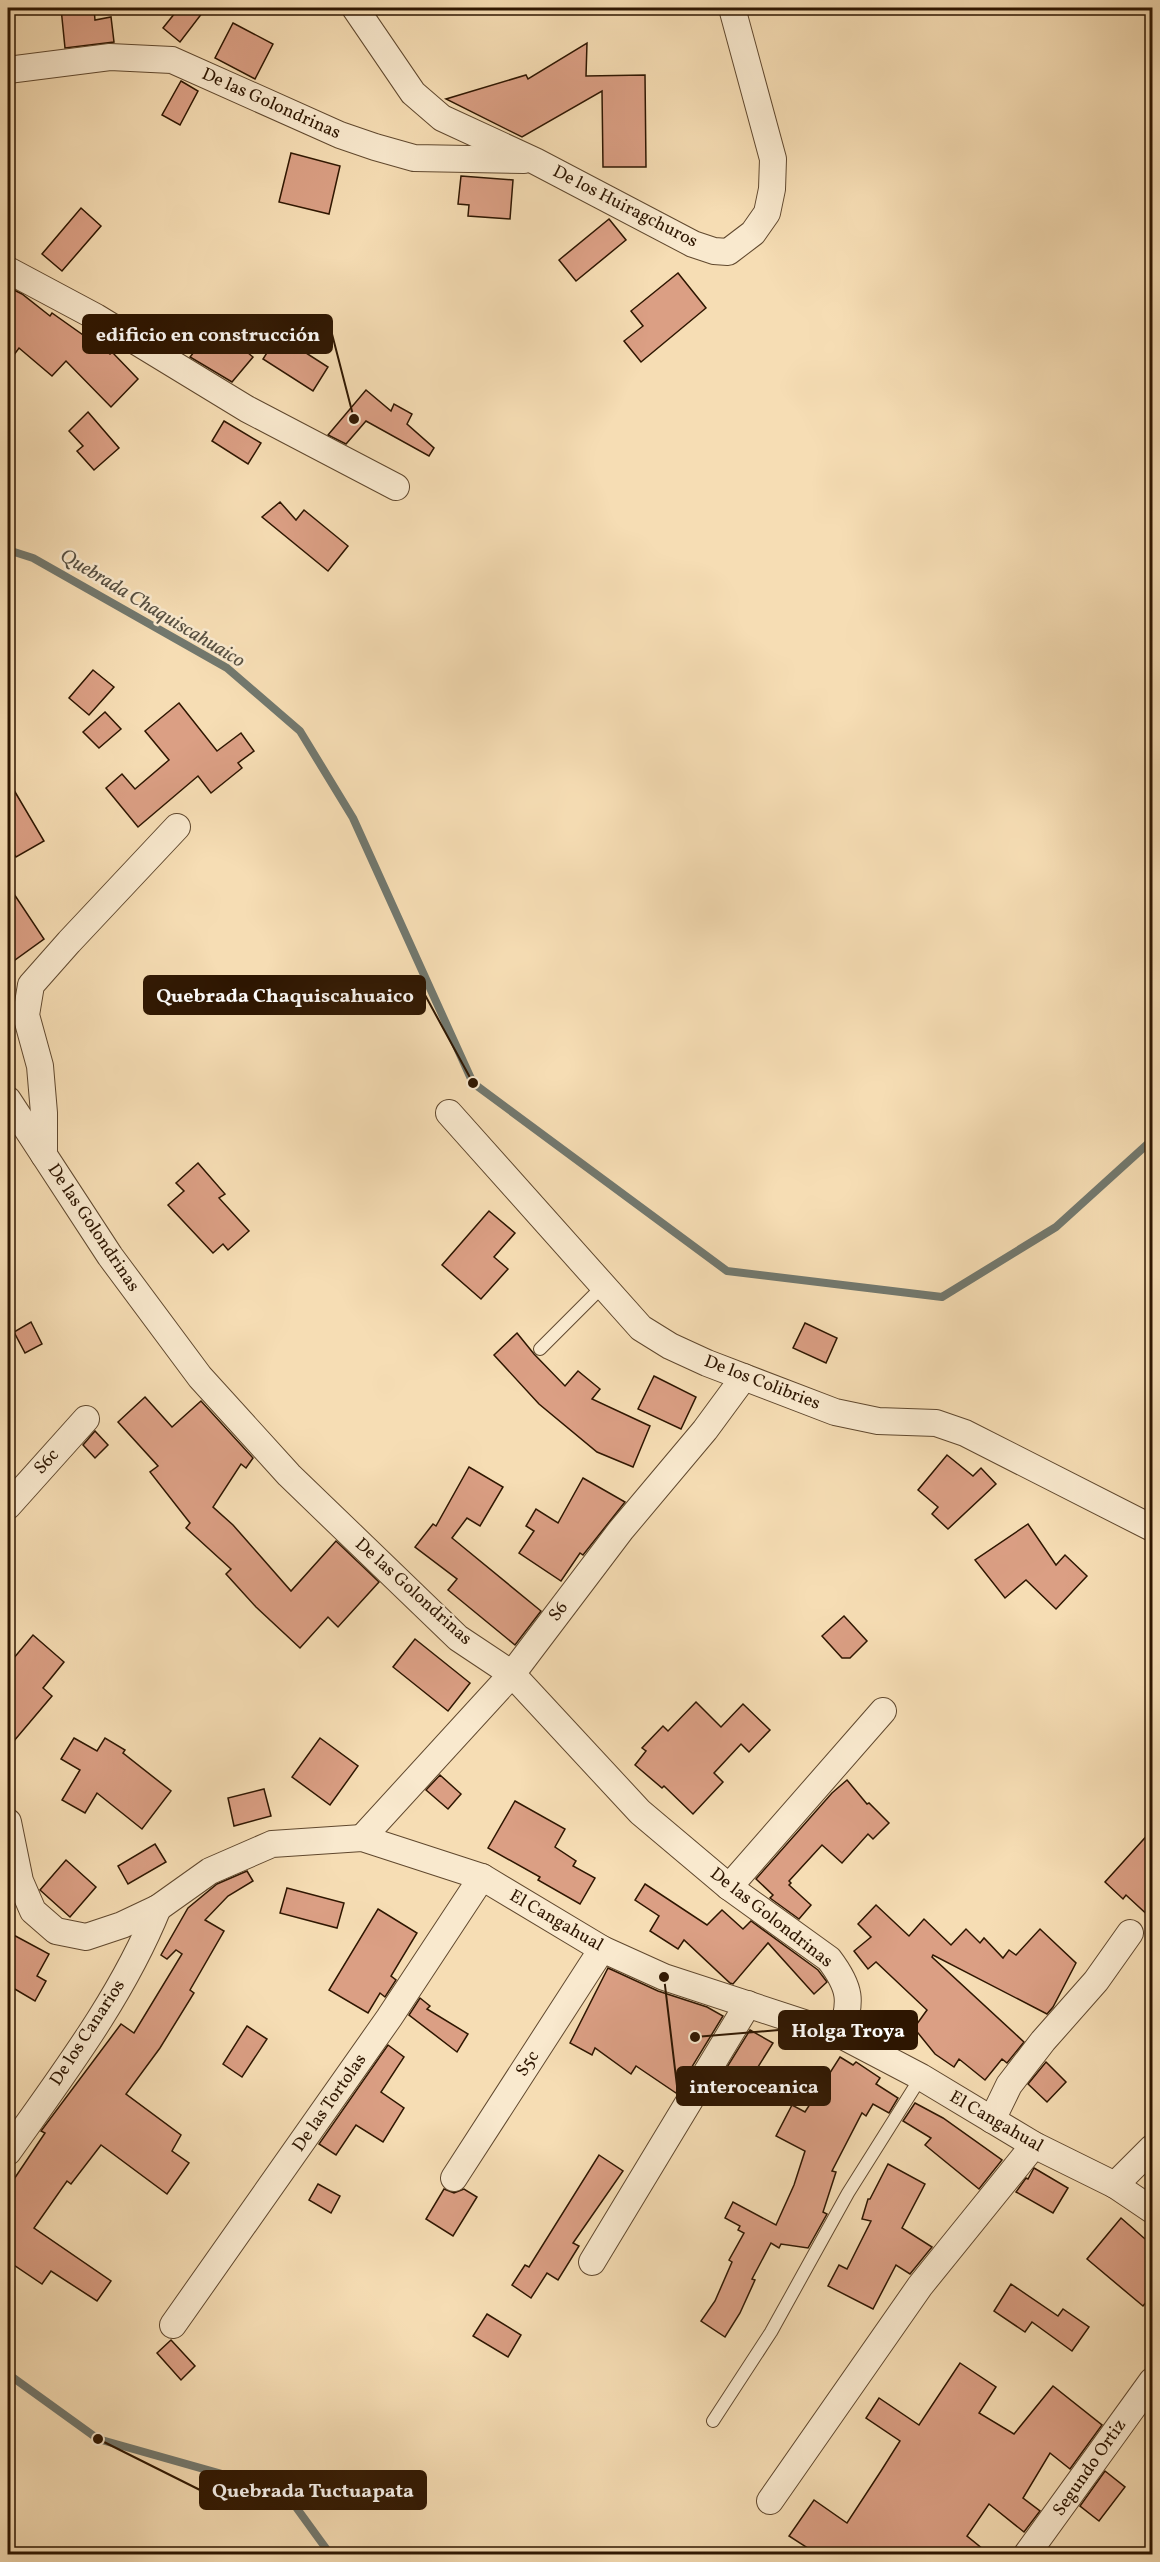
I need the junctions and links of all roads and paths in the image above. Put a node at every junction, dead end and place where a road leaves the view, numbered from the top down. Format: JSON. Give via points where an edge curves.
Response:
{"nodes":[{"id":1,"x":355,"y":8,"type":"edge"},
{"id":2,"x":732,"y":8,"type":"edge"},
{"id":3,"x":8,"y":70,"type":"edge"},
{"id":4,"x":535,"y":160,"type":"junction"},
{"id":5,"x":8,"y":270,"type":"edge"},
{"id":6,"x":396,"y":487,"type":"dead end"},
{"id":7,"x":177,"y":827,"type":"dead end"},
{"id":8,"x":8,"y":1100,"type":"edge"},
{"id":9,"x":449,"y":1113,"type":"dead end"},
{"id":10,"x":44,"y":1155,"type":"junction"},
{"id":11,"x":604,"y":1285,"type":"junction"},
{"id":12,"x":540,"y":1349,"type":"dead end"},
{"id":13,"x":744,"y":1377,"type":"junction"},
{"id":14,"x":86,"y":1419,"type":"dead end"},
{"id":15,"x":8,"y":1506,"type":"edge"},
{"id":16,"x":1152,"y":1528,"type":"edge"},
{"id":17,"x":512,"y":1674,"type":"junction"},
{"id":18,"x":883,"y":1711,"type":"dead end"},
{"id":19,"x":8,"y":1822,"type":"edge"},
{"id":20,"x":362,"y":1838,"type":"junction"},
{"id":21,"x":482,"y":1877,"type":"junction"},
{"id":22,"x":729,"y":1887,"type":"junction"},
{"id":23,"x":158,"y":1908,"type":"junction"},
{"id":24,"x":1130,"y":1933,"type":"dead end"},
{"id":25,"x":602,"y":1948,"type":"junction"},
{"id":26,"x":748,"y":2004,"type":"junction"},
{"id":27,"x":842,"y":2036,"type":"junction"},
{"id":28,"x":921,"y":2077,"type":"junction"},
{"id":29,"x":992,"y":2120,"type":"junction"},
{"id":30,"x":1034,"y":2145,"type":"junction"},
{"id":31,"x":1152,"y":2148,"type":"edge"},
{"id":32,"x":8,"y":2152,"type":"edge"},
{"id":33,"x":454,"y":2178,"type":"dead end"},
{"id":34,"x":1114,"y":2184,"type":"junction"},
{"id":35,"x":1152,"y":2210,"type":"edge"},
{"id":36,"x":592,"y":2262,"type":"dead end"},
{"id":37,"x":173,"y":2325,"type":"dead end"},
{"id":38,"x":1152,"y":2380,"type":"edge"},
{"id":39,"x":713,"y":2421,"type":"dead end"},
{"id":40,"x":770,"y":2501,"type":"dead end"},
{"id":41,"x":1027,"y":2554,"type":"edge"}],
"edges":[{"from":1,"to":4,"type":"street","name":"De los Huiragchuros","via":[[413,93],[442,118]]},
{"from":2,"to":4,"type":"street","name":"De los Huiragchuros","via":[[773,159],[767,213],[753,233],[728,252],[693,244]]},
{"from":3,"to":4,"type":"street","name":"De las Golondrinas","via":[[110,57],[172,60],[340,135],[414,158]]},
{"from":5,"to":6,"type":"street","via":[[96,317],[247,409]]},
{"from":7,"to":10,"type":"street","via":[[31,985],[26,1015],[40,1066]]},
{"from":8,"to":10,"type":"street","name":"De las Golondrinas"},
{"from":9,"to":11,"type":"street","name":"De los Colibries"},
{"from":10,"to":17,"type":"street","name":"De las Golondrinas","via":[[110,1256],[200,1377],[289,1475],[380,1564],[458,1638]]},
{"from":11,"to":12,"type":"lane"},
{"from":11,"to":13,"type":"street","name":"De los Colibries","via":[[641,1329],[670,1346]]},
{"from":13,"to":16,"type":"street","name":"De los Colibries","via":[[835,1412],[878,1421],[936,1423],[965,1433]]},
{"from":13,"to":17,"type":"street","name":"S6"},
{"from":14,"to":15,"type":"street","name":"S6c"},
{"from":17,"to":20,"type":"street","name":"S6"},
{"from":17,"to":22,"type":"street","name":"De las Golondrinas","via":[[640,1812]]},
{"from":18,"to":22,"type":"street"},
{"from":19,"to":23,"type":"street","name":"El Cangahual","via":[[28,1901],[33,1911],[56,1931],[86,1937]]},
{"from":20,"to":21,"type":"street","name":"El Cangahual"},
{"from":20,"to":23,"type":"street","name":"El Cangahual","via":[[272,1844],[210,1871]]},
{"from":21,"to":25,"type":"street","name":"El Cangahual"},
{"from":21,"to":37,"type":"street","name":"De las Tortolas","via":[[383,2027]]},
{"from":22,"to":27,"type":"street","name":"De las Golondrinas","via":[[829,1959],[841,1974],[848,1991],[849,2011]]},
{"from":23,"to":32,"type":"street","name":"De los Canarios","via":[[110,2002]]},
{"from":24,"to":29,"type":"street","via":[[1096,1981],[1009,2085]]},
{"from":25,"to":26,"type":"street","name":"El Cangahual","via":[[664,1977]]},
{"from":25,"to":33,"type":"street","name":"S5c"},
{"from":26,"to":27,"type":"street","name":"El Cangahual"},
{"from":26,"to":36,"type":"street"},
{"from":27,"to":28,"type":"street","name":"El Cangahual"},
{"from":28,"to":29,"type":"street","name":"El Cangahual"},
{"from":28,"to":39,"type":"lane","via":[[848,2193],[771,2332]]},
{"from":29,"to":30,"type":"street","name":"El Cangahual"},
{"from":30,"to":34,"type":"street","name":"El Cangahual"},
{"from":30,"to":40,"type":"street","via":[[920,2286]]},
{"from":31,"to":34,"type":"street"},
{"from":34,"to":35,"type":"street","name":"El Cangahual"},
{"from":38,"to":41,"type":"street","name":"Segundo Ortiz"}]}
